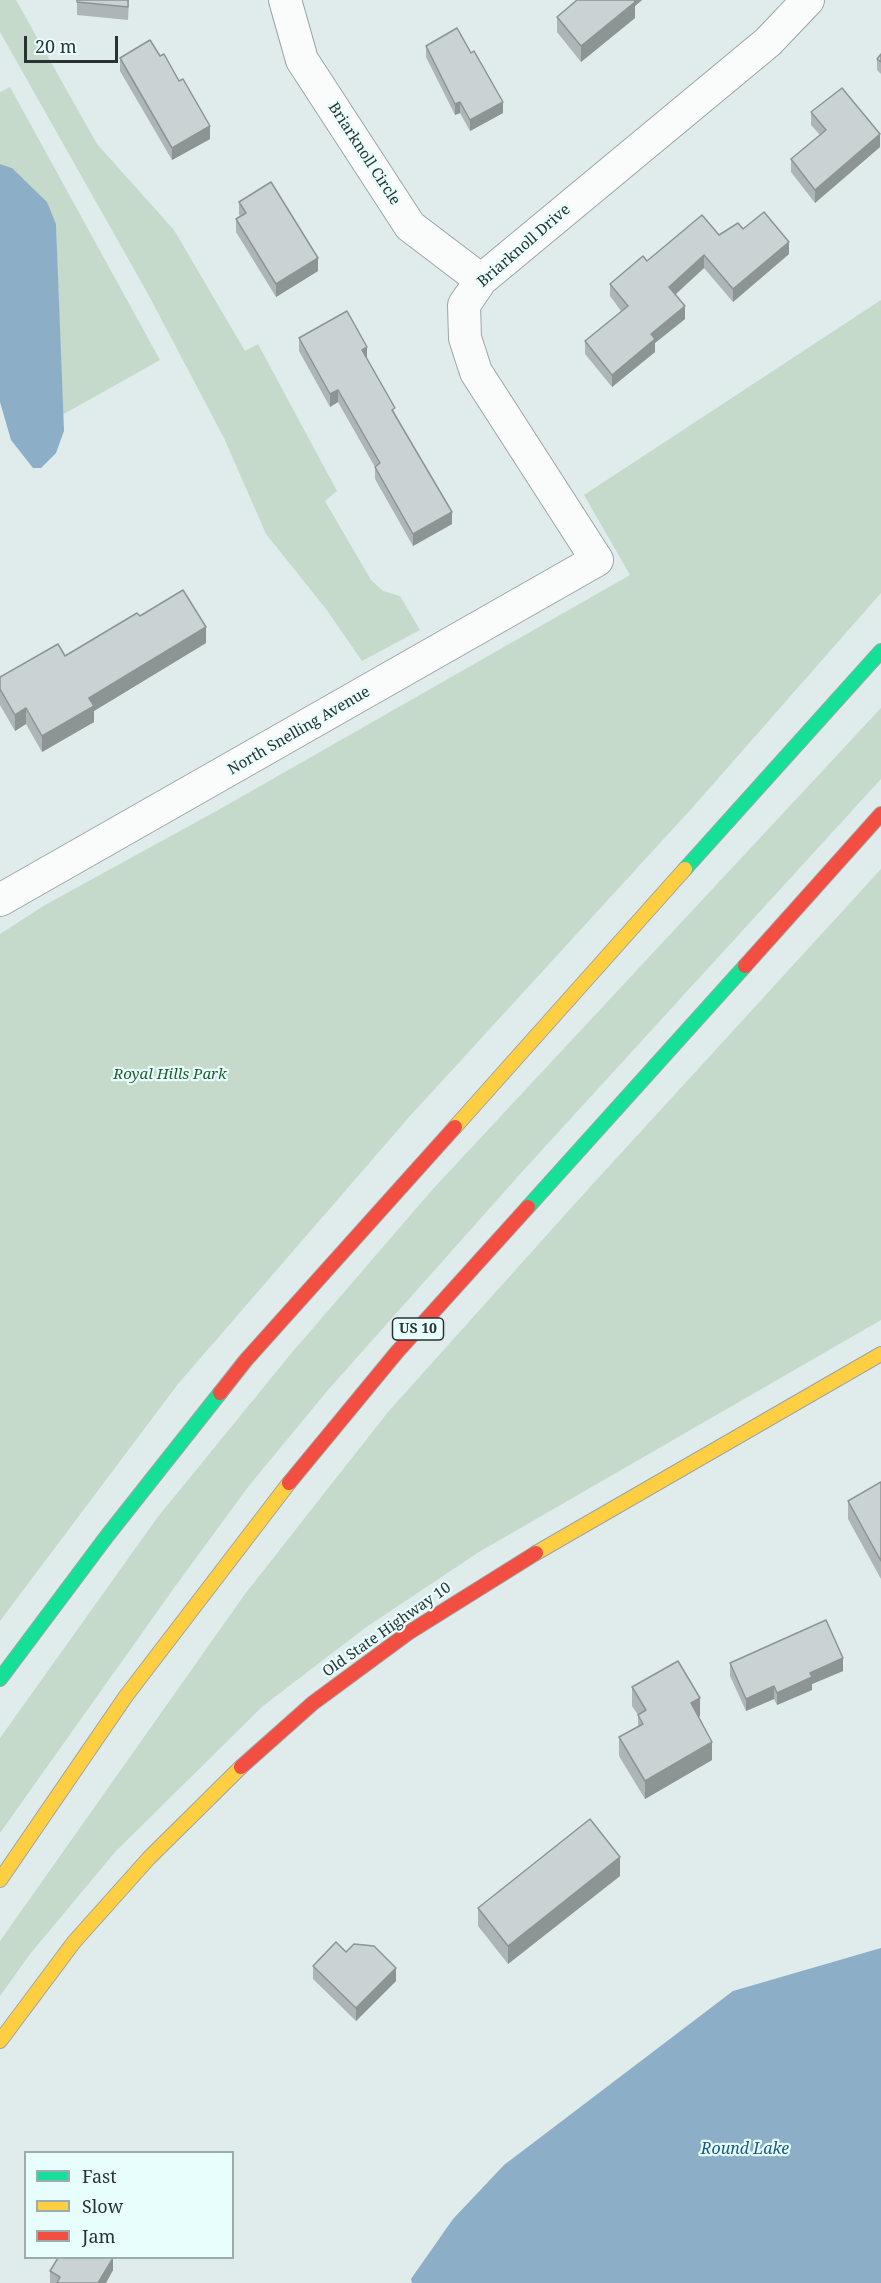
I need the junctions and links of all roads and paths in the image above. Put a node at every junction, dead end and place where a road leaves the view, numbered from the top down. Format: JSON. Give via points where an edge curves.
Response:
{"nodes":[{"id":1,"x":285,"y":0,"type":"edge"},
{"id":2,"x":808,"y":0,"type":"edge"},
{"id":3,"x":481,"y":280,"type":"junction"},
{"id":4,"x":597,"y":560,"type":"joint"},
{"id":5,"x":881,"y":651,"type":"edge"},
{"id":6,"x":881,"y":814,"type":"edge"},
{"id":7,"x":0,"y":900,"type":"edge"},
{"id":8,"x":881,"y":1354,"type":"edge"},
{"id":9,"x":0,"y":1679,"type":"edge"},
{"id":10,"x":0,"y":1880,"type":"edge"},
{"id":11,"x":0,"y":2041,"type":"edge"}],
"edges":[{"from":1,"to":3,"type":"street","name":"Briarknoll Circle","via":[[302,60],[410,226]]},
{"from":2,"to":3,"type":"street","name":"Briarknoll Drive","via":[[768,42]]},
{"from":3,"to":4,"type":"street","name":"Briarknoll Drive","via":[[464,305],[465,338],[476,372]]},
{"from":4,"to":7,"type":"street","name":"North Snelling Avenue"},
{"from":5,"to":9,"type":"main road","via":[[246,1360]]},
{"from":6,"to":10,"type":"main road","number":"US 10","via":[[397,1352],[241,1543],[126,1696]]},
{"from":8,"to":11,"type":"main road","name":"Old State Highway 10","via":[[553,1542],[408,1633],[314,1703],[223,1784],[149,1858],[74,1942]]}]}
